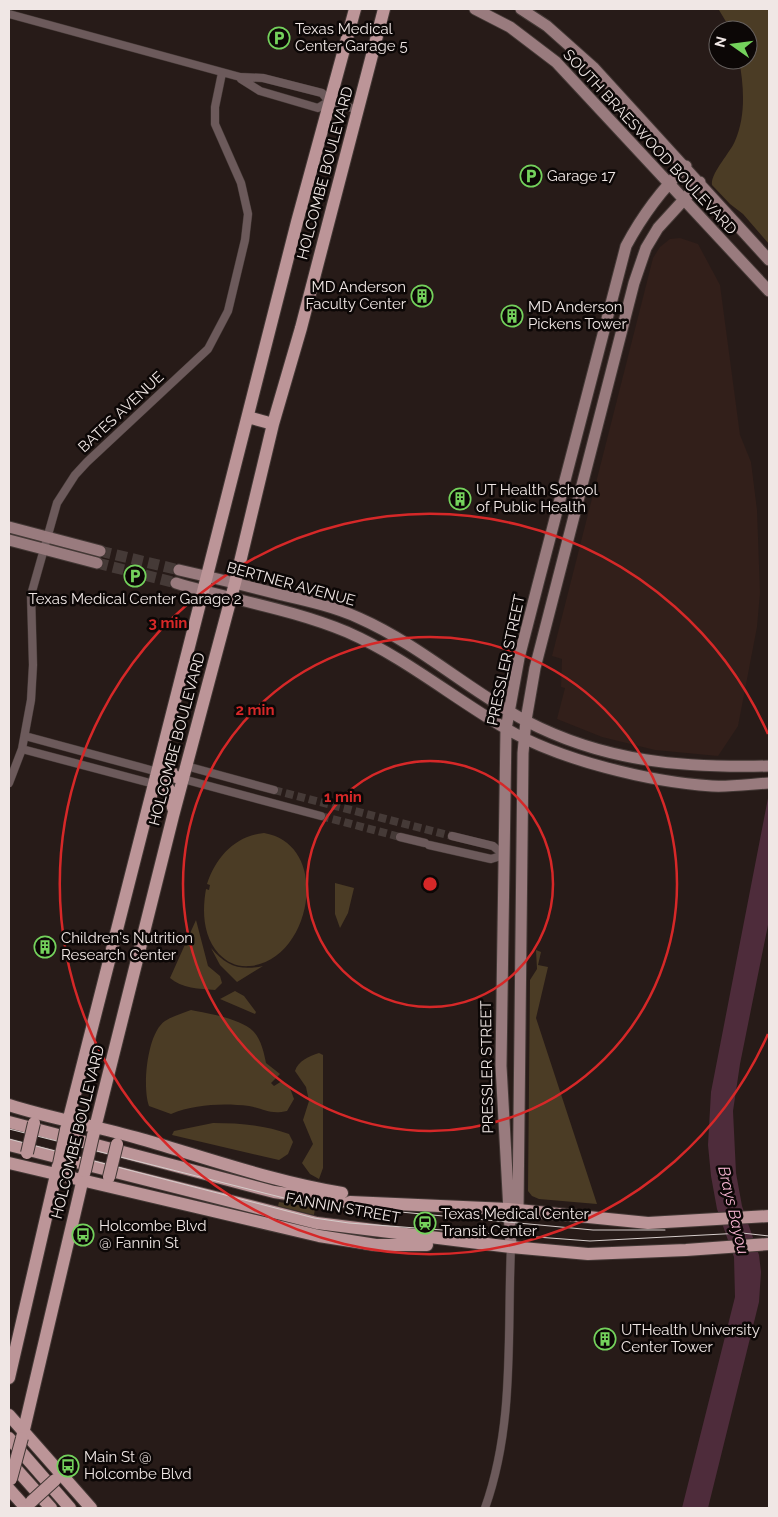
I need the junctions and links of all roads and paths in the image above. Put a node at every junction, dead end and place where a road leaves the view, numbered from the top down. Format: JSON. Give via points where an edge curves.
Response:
{"nodes":[{"id":1,"x":355,"y":9,"type":"edge"},
{"id":2,"x":384,"y":9,"type":"edge"},
{"id":3,"x":475,"y":9,"type":"edge"},
{"id":4,"x":521,"y":9,"type":"edge"},
{"id":5,"x":9,"y":14,"type":"edge"},
{"id":6,"x":222,"y":73,"type":"junction"},
{"id":7,"x":240,"y":77,"type":"junction"},
{"id":8,"x":329,"y":101,"type":"junction"},
{"id":9,"x":358,"y":110,"type":"junction"},
{"id":10,"x":686,"y":166,"type":"junction"},
{"id":11,"x":669,"y":182,"type":"junction"},
{"id":12,"x":700,"y":182,"type":"junction"},
{"id":13,"x":684,"y":199,"type":"junction"},
{"id":14,"x":769,"y":260,"type":"edge"},
{"id":15,"x":616,"y":278,"type":"junction"},
{"id":16,"x":634,"y":283,"type":"junction"},
{"id":17,"x":769,"y":291,"type":"edge"},
{"id":18,"x":248,"y":417,"type":"junction"},
{"id":19,"x":581,"y":417,"type":"junction"},
{"id":20,"x":599,"y":422,"type":"junction"},
{"id":21,"x":273,"y":424,"type":"junction"},
{"id":22,"x":575,"y":442,"type":"junction"},
{"id":23,"x":593,"y":446,"type":"junction"},
{"id":24,"x":9,"y":527,"type":"edge"},
{"id":25,"x":47,"y":537,"type":"junction"},
{"id":26,"x":9,"y":540,"type":"edge"},
{"id":27,"x":44,"y":549,"type":"junction"},
{"id":28,"x":100,"y":551,"type":"tunnel mouth"},
{"id":29,"x":97,"y":563,"type":"tunnel mouth"},
{"id":30,"x":179,"y":570,"type":"tunnel mouth"},
{"id":31,"x":207,"y":576,"type":"junction"},
{"id":32,"x":176,"y":583,"type":"tunnel mouth"},
{"id":33,"x":235,"y":583,"type":"junction"},
{"id":34,"x":538,"y":584,"type":"junction"},
{"id":35,"x":555,"y":588,"type":"junction"},
{"id":36,"x":203,"y":591,"type":"junction"},
{"id":37,"x":230,"y":598,"type":"junction"},
{"id":38,"x":419,"y":650,"type":"junction"},
{"id":39,"x":409,"y":665,"type":"junction"},
{"id":40,"x":509,"y":710,"type":"junction"},
{"id":41,"x":526,"y":720,"type":"junction"},
{"id":42,"x":506,"y":729,"type":"junction"},
{"id":43,"x":25,"y":736,"type":"junction"},
{"id":44,"x":524,"y":737,"type":"junction"},
{"id":45,"x":22,"y":749,"type":"junction"},
{"id":46,"x":163,"y":752,"type":"junction"},
{"id":47,"x":639,"y":759,"type":"junction"},
{"id":48,"x":186,"y":766,"type":"junction"},
{"id":49,"x":769,"y":766,"type":"edge"},
{"id":50,"x":636,"y":775,"type":"junction"},
{"id":51,"x":156,"y":778,"type":"junction"},
{"id":52,"x":183,"y":779,"type":"junction"},
{"id":53,"x":233,"y":779,"type":"junction"},
{"id":54,"x":9,"y":783,"type":"edge"},
{"id":55,"x":769,"y":783,"type":"edge"},
{"id":56,"x":274,"y":790,"type":"tunnel mouth"},
{"id":57,"x":230,"y":791,"type":"junction"},
{"id":58,"x":173,"y":816,"type":"junction"},
{"id":59,"x":322,"y":816,"type":"tunnel mouth"},
{"id":60,"x":452,"y":836,"type":"tunnel mouth"},
{"id":61,"x":400,"y":837,"type":"tunnel mouth"},
{"id":62,"x":504,"y":855,"type":"junction"},
{"id":63,"x":522,"y":856,"type":"junction"},
{"id":64,"x":501,"y":977,"type":"junction"},
{"id":65,"x":520,"y":978,"type":"junction"},
{"id":66,"x":502,"y":1096,"type":"junction"},
{"id":67,"x":519,"y":1096,"type":"junction"},
{"id":68,"x":9,"y":1105,"type":"edge"},
{"id":69,"x":32,"y":1118,"type":"junction"},
{"id":70,"x":9,"y":1122,"type":"edge"},
{"id":71,"x":68,"y":1125,"type":"junction"},
{"id":72,"x":94,"y":1131,"type":"junction"},
{"id":73,"x":139,"y":1138,"type":"junction"},
{"id":74,"x":9,"y":1145,"type":"edge"},
{"id":75,"x":12,"y":1164,"type":"edge"},
{"id":76,"x":57,"y":1169,"type":"junction"},
{"id":77,"x":84,"y":1175,"type":"junction"},
{"id":78,"x":127,"y":1190,"type":"junction"},
{"id":79,"x":346,"y":1198,"type":"junction"},
{"id":80,"x":512,"y":1214,"type":"junction"},
{"id":81,"x":769,"y":1216,"type":"edge"},
{"id":82,"x":482,"y":1244,"type":"junction"},
{"id":83,"x":769,"y":1244,"type":"edge"},
{"id":84,"x":511,"y":1248,"type":"junction"},
{"id":85,"x":9,"y":1378,"type":"edge"},
{"id":86,"x":9,"y":1415,"type":"edge"},
{"id":87,"x":18,"y":1436,"type":"edge"},
{"id":88,"x":9,"y":1461,"type":"edge"},
{"id":89,"x":60,"y":1480,"type":"junction"},
{"id":90,"x":10,"y":1486,"type":"edge"},
{"id":91,"x":28,"y":1506,"type":"edge"},
{"id":92,"x":51,"y":1508,"type":"edge"},
{"id":93,"x":70,"y":1508,"type":"edge"},
{"id":94,"x":92,"y":1508,"type":"edge"},
{"id":95,"x":486,"y":1508,"type":"edge"}],
"edges":[{"from":1,"to":8,"type":"main road","name":"HOLCOMBE BOULEVARD"},
{"from":2,"to":9,"type":"main road","name":"HOLCOMBE BOULEVARD"},
{"from":3,"to":11,"type":"street","name":"SOUTH BRAESWOOD BOULEVARD","via":[[513,29],[556,62]]},
{"from":4,"to":10,"type":"street","name":"SOUTH BRAESWOOD BOULEVARD","via":[[547,26],[593,67]]},
{"from":5,"to":6,"type":"street"},
{"from":6,"to":7,"type":"street"},
{"from":6,"to":25,"type":"street","name":"BATES AVENUE","via":[[215,124],[241,183],[248,214],[228,311],[208,350],[76,475],[57,503]]},
{"from":7,"to":8,"type":"street","via":[[263,78],[322,93]]},
{"from":7,"to":8,"type":"street","via":[[260,91],[318,108]]},
{"from":8,"to":9,"type":"street"},
{"from":8,"to":18,"type":"main road","name":"HOLCOMBE BOULEVARD"},
{"from":9,"to":21,"type":"main road","name":"HOLCOMBE BOULEVARD"},
{"from":10,"to":11,"type":"street","name":"PRESSLER STREET"},
{"from":10,"to":12,"type":"street","name":"SOUTH BRAESWOOD BOULEVARD"},
{"from":11,"to":13,"type":"street","name":"SOUTH BRAESWOOD BOULEVARD"},
{"from":11,"to":15,"type":"street","name":"PRESSLER STREET","via":[[638,222]]},
{"from":12,"to":13,"type":"street","name":"PRESSLER STREET"},
{"from":12,"to":14,"type":"street","name":"SOUTH BRAESWOOD BOULEVARD"},
{"from":13,"to":16,"type":"street","name":"PRESSLER STREET","via":[[658,228],[646,248]]},
{"from":13,"to":17,"type":"street","name":"SOUTH BRAESWOOD BOULEVARD"},
{"from":15,"to":16,"type":"street"},
{"from":15,"to":19,"type":"street","name":"PRESSLER STREET"},
{"from":16,"to":20,"type":"street","name":"PRESSLER STREET"},
{"from":18,"to":21,"type":"main road"},
{"from":18,"to":31,"type":"main road","name":"HOLCOMBE BOULEVARD"},
{"from":19,"to":20,"type":"street"},
{"from":19,"to":22,"type":"street","name":"PRESSLER STREET"},
{"from":20,"to":23,"type":"street","name":"PRESSLER STREET"},
{"from":21,"to":33,"type":"main road","name":"HOLCOMBE BOULEVARD"},
{"from":22,"to":23,"type":"street"},
{"from":22,"to":34,"type":"street","name":"PRESSLER STREET"},
{"from":23,"to":35,"type":"street","name":"PRESSLER STREET"},
{"from":24,"to":25,"type":"street"},
{"from":25,"to":27,"type":"street","name":"BATES AVENUE"},
{"from":25,"to":28,"type":"street"},
{"from":26,"to":27,"type":"street"},
{"from":27,"to":29,"type":"street"},
{"from":27,"to":43,"type":"street","name":"BATES AVENUE","via":[[31,595],[33,665]]},
{"from":30,"to":31,"type":"street","name":"BERTNER AVENUE"},
{"from":31,"to":33,"type":"street","name":"BERTNER AVENUE"},
{"from":31,"to":36,"type":"main road","name":"HOLCOMBE BOULEVARD"},
{"from":32,"to":36,"type":"street","name":"BERTNER AVENUE"},
{"from":33,"to":37,"type":"main road","name":"HOLCOMBE BOULEVARD"},
{"from":33,"to":38,"type":"street","name":"BERTNER AVENUE","via":[[356,617]]},
{"from":34,"to":35,"type":"street"},
{"from":34,"to":40,"type":"street","name":"PRESSLER STREET"},
{"from":35,"to":41,"type":"street","name":"PRESSLER STREET"},
{"from":36,"to":37,"type":"street","name":"BERTNER AVENUE"},
{"from":36,"to":46,"type":"main road","name":"HOLCOMBE BOULEVARD"},
{"from":37,"to":39,"type":"street","name":"BERTNER AVENUE","via":[[319,622],[382,649]]},
{"from":37,"to":48,"type":"main road","name":"HOLCOMBE BOULEVARD"},
{"from":38,"to":39,"type":"street"},
{"from":38,"to":40,"type":"street","name":"BERTNER AVENUE"},
{"from":39,"to":42,"type":"street","name":"BERTNER AVENUE"},
{"from":40,"to":41,"type":"street","name":"BERTNER AVENUE"},
{"from":40,"to":42,"type":"street","name":"PRESSLER STREET"},
{"from":41,"to":44,"type":"street","name":"PRESSLER STREET"},
{"from":41,"to":47,"type":"street","name":"BERTNER AVENUE","via":[[586,745]]},
{"from":42,"to":44,"type":"street","name":"BERTNER AVENUE"},
{"from":42,"to":62,"type":"street","name":"PRESSLER STREET"},
{"from":43,"to":45,"type":"street","name":"BATES AVENUE"},
{"from":43,"to":51,"type":"street"},
{"from":44,"to":50,"type":"street","name":"BERTNER AVENUE","via":[[574,757]]},
{"from":44,"to":63,"type":"street","name":"PRESSLER STREET"},
{"from":45,"to":51,"type":"street"},
{"from":45,"to":54,"type":"street","name":"BATES AVENUE"},
{"from":46,"to":51,"type":"main road","name":"HOLCOMBE BOULEVARD"},
{"from":46,"to":52,"type":"main road","via":[[173,776]]},
{"from":47,"to":49,"type":"street","name":"BERTNER AVENUE","via":[[707,767]]},
{"from":47,"to":50,"type":"street"},
{"from":48,"to":52,"type":"main road","name":"HOLCOMBE BOULEVARD"},
{"from":48,"to":53,"type":"street"},
{"from":50,"to":55,"type":"street","name":"BERTNER AVENUE","via":[[715,786]]},
{"from":51,"to":58,"type":"main road","via":[[171,793]]},
{"from":51,"to":71,"type":"main road","name":"HOLCOMBE BOULEVARD"},
{"from":52,"to":57,"type":"street"},
{"from":52,"to":58,"type":"main road","name":"HOLCOMBE BOULEVARD"},
{"from":53,"to":56,"type":"street"},
{"from":53,"to":57,"type":"street"},
{"from":57,"to":59,"type":"street"},
{"from":58,"to":72,"type":"main road","name":"HOLCOMBE BOULEVARD"},
{"from":60,"to":62,"type":"street","via":[[493,846]]},
{"from":61,"to":62,"type":"street","via":[[491,859]]},
{"from":62,"to":63,"type":"street"},
{"from":62,"to":64,"type":"street","name":"PRESSLER STREET"},
{"from":63,"to":65,"type":"street","name":"PRESSLER STREET"},
{"from":64,"to":65,"type":"street"},
{"from":64,"to":66,"type":"street","name":"PRESSLER STREET"},
{"from":65,"to":67,"type":"street","name":"PRESSLER STREET"},
{"from":66,"to":67,"type":"street"},
{"from":66,"to":80,"type":"street","name":"PRESSLER STREET"},
{"from":67,"to":80,"type":"street","name":"PRESSLER STREET"},
{"from":68,"to":69,"type":"main road"},
{"from":69,"to":71,"type":"main road"},
{"from":69,"to":75,"type":"main road","bridge":true,"via":[[27,1153]]},
{"from":70,"to":79,"type":"main road","name":"FANNIN STREET","via":[[274,1192]]},
{"from":71,"to":72,"type":"main road"},
{"from":71,"to":76,"type":"main road","name":"HOLCOMBE BOULEVARD","bridge":true},
{"from":72,"to":73,"type":"main road"},
{"from":72,"to":77,"type":"main road","name":"HOLCOMBE BOULEVARD","bridge":true},
{"from":73,"to":78,"type":"main road","bridge":true,"via":[[117,1144],[109,1177]]},
{"from":73,"to":79,"type":"main road"},
{"from":74,"to":82,"type":"main road","name":"FANNIN STREET","via":[[317,1223]]},
{"from":75,"to":76,"type":"main road"},
{"from":76,"to":77,"type":"main road"},
{"from":76,"to":85,"type":"main road","name":"HOLCOMBE BOULEVARD"},
{"from":77,"to":78,"type":"main road"},
{"from":77,"to":87,"type":"main road","name":"HOLCOMBE BOULEVARD"},
{"from":78,"to":82,"type":"main road","via":[[319,1236],[376,1245]]},
{"from":79,"to":80,"type":"main road","name":"FANNIN STREET"},
{"from":80,"to":81,"type":"main road","name":"FANNIN STREET","via":[[648,1224]]},
{"from":80,"to":84,"type":"street","name":"PRESSLER STREET"},
{"from":82,"to":84,"type":"main road","name":"FANNIN STREET"},
{"from":83,"to":84,"type":"main road","name":"FANNIN STREET","via":[[588,1254]]},
{"from":84,"to":95,"type":"street","name":"PRESSLER STREET","via":[[506,1410],[500,1456]]},
{"from":86,"to":87,"type":"main road"},
{"from":87,"to":89,"type":"main road"},
{"from":87,"to":90,"type":"main road","name":"HOLCOMBE BOULEVARD","bridge":true},
{"from":87,"to":93,"type":"main road"},
{"from":88,"to":92,"type":"main road"},
{"from":89,"to":91,"type":"main road","bridge":true},
{"from":89,"to":94,"type":"main road"},
{"from":90,"to":91,"type":"main road"}]}
